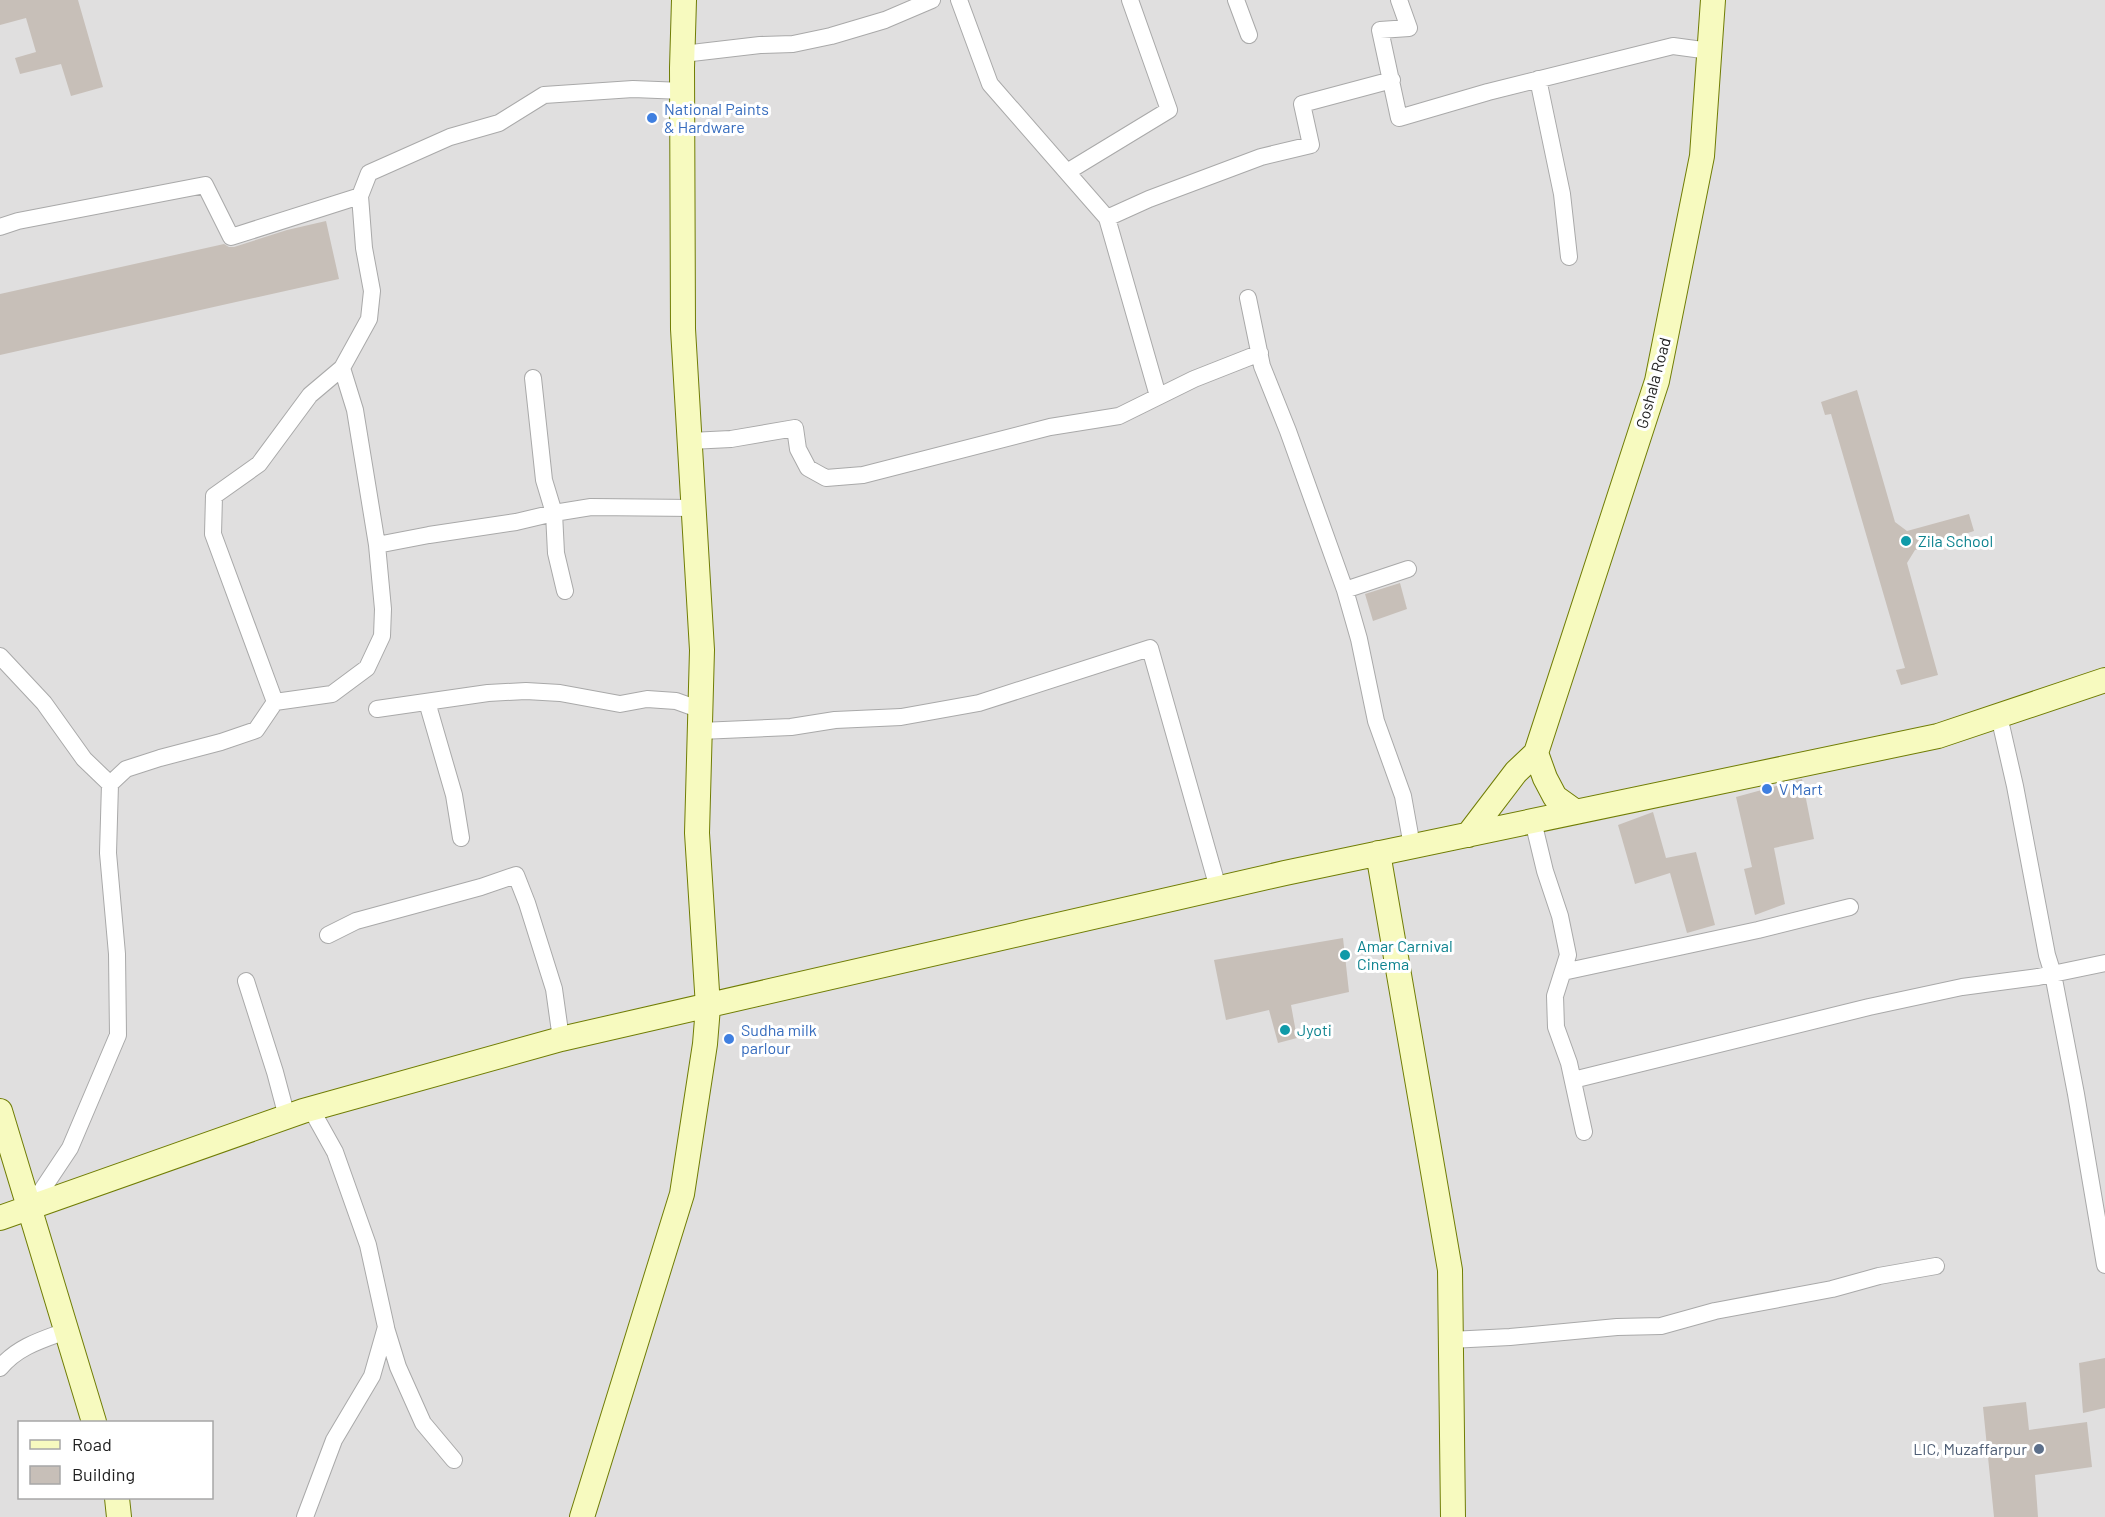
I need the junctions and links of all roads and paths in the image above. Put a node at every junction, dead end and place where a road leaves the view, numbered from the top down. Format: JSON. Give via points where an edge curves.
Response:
{"nodes":[{"id":1,"x":684,"y":0,"type":"edge"},
{"id":2,"x":932,"y":0,"type":"edge"},
{"id":3,"x":959,"y":0,"type":"edge"},
{"id":4,"x":1130,"y":0,"type":"edge"},
{"id":5,"x":1236,"y":0,"type":"edge"},
{"id":6,"x":1399,"y":0,"type":"edge"},
{"id":7,"x":1713,"y":0,"type":"edge"},
{"id":8,"x":1249,"y":35,"type":"dead end"},
{"id":9,"x":1710,"y":51,"type":"junction"},
{"id":10,"x":683,"y":54,"type":"junction"},
{"id":11,"x":1538,"y":79,"type":"junction"},
{"id":12,"x":1392,"y":80,"type":"junction"},
{"id":13,"x":682,"y":91,"type":"junction"},
{"id":14,"x":1067,"y":172,"type":"junction"},
{"id":15,"x":360,"y":196,"type":"junction"},
{"id":16,"x":1107,"y":218,"type":"junction"},
{"id":17,"x":0,"y":227,"type":"edge"},
{"id":18,"x":1569,"y":257,"type":"dead end"},
{"id":19,"x":1248,"y":298,"type":"dead end"},
{"id":20,"x":1260,"y":353,"type":"junction"},
{"id":21,"x":342,"y":368,"type":"junction"},
{"id":22,"x":533,"y":378,"type":"dead end"},
{"id":23,"x":1158,"y":396,"type":"junction"},
{"id":24,"x":690,"y":441,"type":"junction"},
{"id":25,"x":694,"y":508,"type":"junction"},
{"id":26,"x":554,"y":513,"type":"junction"},
{"id":27,"x":377,"y":545,"type":"junction"},
{"id":28,"x":1408,"y":569,"type":"dead end"},
{"id":29,"x":1345,"y":590,"type":"junction"},
{"id":30,"x":565,"y":591,"type":"dead end"},
{"id":31,"x":0,"y":656,"type":"edge"},
{"id":32,"x":2105,"y":680,"type":"edge"},
{"id":33,"x":275,"y":702,"type":"junction"},
{"id":34,"x":427,"y":702,"type":"junction"},
{"id":35,"x":377,"y":709,"type":"dead end"},
{"id":36,"x":1999,"y":716,"type":"junction"},
{"id":37,"x":700,"y":720,"type":"junction"},
{"id":38,"x":1536,"y":753,"type":"junction"},
{"id":39,"x":110,"y":784,"type":"junction"},
{"id":40,"x":1576,"y":812,"type":"junction"},
{"id":41,"x":1533,"y":821,"type":"junction"},
{"id":42,"x":1468,"y":834,"type":"junction"},
{"id":43,"x":460,"y":838,"type":"dead end"},
{"id":44,"x":1412,"y":846,"type":"junction"},
{"id":45,"x":1378,"y":853,"type":"junction"},
{"id":46,"x":1218,"y":888,"type":"junction"},
{"id":47,"x":1850,"y":907,"type":"dead end"},
{"id":48,"x":328,"y":935,"type":"dead end"},
{"id":49,"x":2105,"y":963,"type":"edge"},
{"id":50,"x":1563,"y":972,"type":"junction"},
{"id":51,"x":2054,"y":974,"type":"junction"},
{"id":52,"x":246,"y":981,"type":"dead end"},
{"id":53,"x":708,"y":1007,"type":"junction"},
{"id":54,"x":561,"y":1039,"type":"junction"},
{"id":55,"x":1573,"y":1080,"type":"junction"},
{"id":56,"x":311,"y":1109,"type":"junction"},
{"id":57,"x":0,"y":1111,"type":"edge"},
{"id":58,"x":287,"y":1117,"type":"junction"},
{"id":59,"x":1584,"y":1132,"type":"dead end"},
{"id":60,"x":30,"y":1208,"type":"junction"},
{"id":61,"x":0,"y":1218,"type":"edge"},
{"id":62,"x":2105,"y":1265,"type":"edge"},
{"id":63,"x":1936,"y":1266,"type":"dead end"},
{"id":64,"x":386,"y":1327,"type":"junction"},
{"id":65,"x":66,"y":1331,"type":"junction"},
{"id":66,"x":1450,"y":1340,"type":"junction"},
{"id":67,"x":0,"y":1368,"type":"edge"},
{"id":68,"x":94,"y":1421,"type":"edge"},
{"id":69,"x":454,"y":1460,"type":"dead end"},
{"id":70,"x":117,"y":1499,"type":"edge"},
{"id":71,"x":119,"y":1517,"type":"edge"},
{"id":72,"x":305,"y":1517,"type":"edge"},
{"id":73,"x":582,"y":1517,"type":"edge"},
{"id":74,"x":1453,"y":1517,"type":"edge"}],
"edges":[{"from":1,"to":10,"type":"main road"},
{"from":2,"to":10,"type":"street","via":[[885,20],[831,36],[793,44]]},
{"from":3,"to":14,"type":"street","via":[[990,84]]},
{"from":4,"to":14,"type":"street","via":[[1169,110]]},
{"from":5,"to":8,"type":"street"},
{"from":6,"to":12,"type":"street","via":[[1410,28],[1380,30]]},
{"from":7,"to":9,"type":"main road","name":"Goshala Road"},
{"from":9,"to":11,"type":"street","via":[[1673,46]]},
{"from":9,"to":38,"type":"main road","name":"Goshala Road","via":[[1702,156],[1657,381]]},
{"from":10,"to":13,"type":"main road"},
{"from":11,"to":12,"type":"street","via":[[1400,118]]},
{"from":11,"to":18,"type":"street","via":[[1562,194]]},
{"from":12,"to":16,"type":"street","via":[[1302,104],[1311,145],[1261,158]]},
{"from":13,"to":15,"type":"street","via":[[633,89],[544,95],[499,123],[450,137],[369,173]]},
{"from":13,"to":24,"type":"main road","via":[[683,329]]},
{"from":14,"to":16,"type":"street"},
{"from":15,"to":17,"type":"street","via":[[231,237],[205,185]]},
{"from":15,"to":21,"type":"street","via":[[371,301],[369,319]]},
{"from":16,"to":23,"type":"street"},
{"from":19,"to":20,"type":"street"},
{"from":20,"to":23,"type":"street"},
{"from":20,"to":29,"type":"street"},
{"from":21,"to":27,"type":"street","via":[[355,410]]},
{"from":21,"to":33,"type":"street","via":[[310,395],[259,464],[214,496],[213,534]]},
{"from":22,"to":26,"type":"street","via":[[544,480]]},
{"from":23,"to":24,"type":"street","via":[[1119,416],[1050,427],[863,475],[826,478],[808,468],[798,449],[795,428],[731,439]]},
{"from":24,"to":25,"type":"main road"},
{"from":25,"to":26,"type":"street","via":[[591,507]]},
{"from":25,"to":37,"type":"main road","via":[[702,650]]},
{"from":26,"to":27,"type":"street"},
{"from":26,"to":30,"type":"street","via":[[556,553]]},
{"from":27,"to":33,"type":"street","via":[[382,636],[367,668],[332,694]]},
{"from":28,"to":29,"type":"street"},
{"from":29,"to":44,"type":"street","via":[[1376,721],[1403,796]]},
{"from":31,"to":39,"type":"street","via":[[44,703],[84,759]]},
{"from":32,"to":36,"type":"main road"},
{"from":33,"to":39,"type":"street","via":[[256,730],[126,768]]},
{"from":34,"to":35,"type":"street"},
{"from":34,"to":37,"type":"street","via":[[488,693],[560,693],[620,704],[647,699],[676,701]]},
{"from":34,"to":43,"type":"street","via":[[454,795]]},
{"from":36,"to":40,"type":"main road","via":[[1938,736]]},
{"from":36,"to":51,"type":"street"},
{"from":37,"to":46,"type":"street","via":[[791,727],[835,720],[902,717],[979,703],[1150,648]]},
{"from":37,"to":53,"type":"main road","via":[[697,833]]},
{"from":38,"to":40,"type":"main road","via":[[1556,797]]},
{"from":38,"to":42,"type":"main road","via":[[1516,772]]},
{"from":39,"to":60,"type":"street","via":[[108,853],[117,954],[118,1035],[70,1148]]},
{"from":40,"to":41,"type":"main road"},
{"from":41,"to":42,"type":"main road"},
{"from":41,"to":50,"type":"street","via":[[1568,955]]},
{"from":42,"to":44,"type":"main road"},
{"from":44,"to":45,"type":"main road"},
{"from":45,"to":46,"type":"main road"},
{"from":45,"to":66,"type":"main road","via":[[1450,1270]]},
{"from":46,"to":53,"type":"main road"},
{"from":47,"to":50,"type":"street"},
{"from":48,"to":54,"type":"street","via":[[356,921],[516,875],[554,989]]},
{"from":49,"to":51,"type":"street"},
{"from":50,"to":55,"type":"street","via":[[1555,996],[1557,1027]]},
{"from":51,"to":55,"type":"street","via":[[1962,987],[1869,1007]]},
{"from":51,"to":62,"type":"street"},
{"from":52,"to":58,"type":"street"},
{"from":53,"to":54,"type":"main road"},
{"from":53,"to":73,"type":"main road","via":[[682,1194]]},
{"from":54,"to":56,"type":"main road"},
{"from":55,"to":59,"type":"street"},
{"from":56,"to":58,"type":"main road"},
{"from":56,"to":64,"type":"street","via":[[335,1152],[368,1245]]},
{"from":57,"to":60,"type":"main road"},
{"from":58,"to":60,"type":"main road"},
{"from":60,"to":61,"type":"main road"},
{"from":60,"to":65,"type":"main road"},
{"from":63,"to":66,"type":"street","via":[[1879,1275],[1661,1326]]},
{"from":64,"to":69,"type":"street","via":[[398,1367],[423,1423]]},
{"from":64,"to":72,"type":"street","via":[[372,1376],[334,1440]]},
{"from":65,"to":67,"type":"street","via":[[25,1346]]},
{"from":65,"to":68,"type":"main road"},
{"from":66,"to":74,"type":"main road"},
{"from":70,"to":71,"type":"main road"}]}
